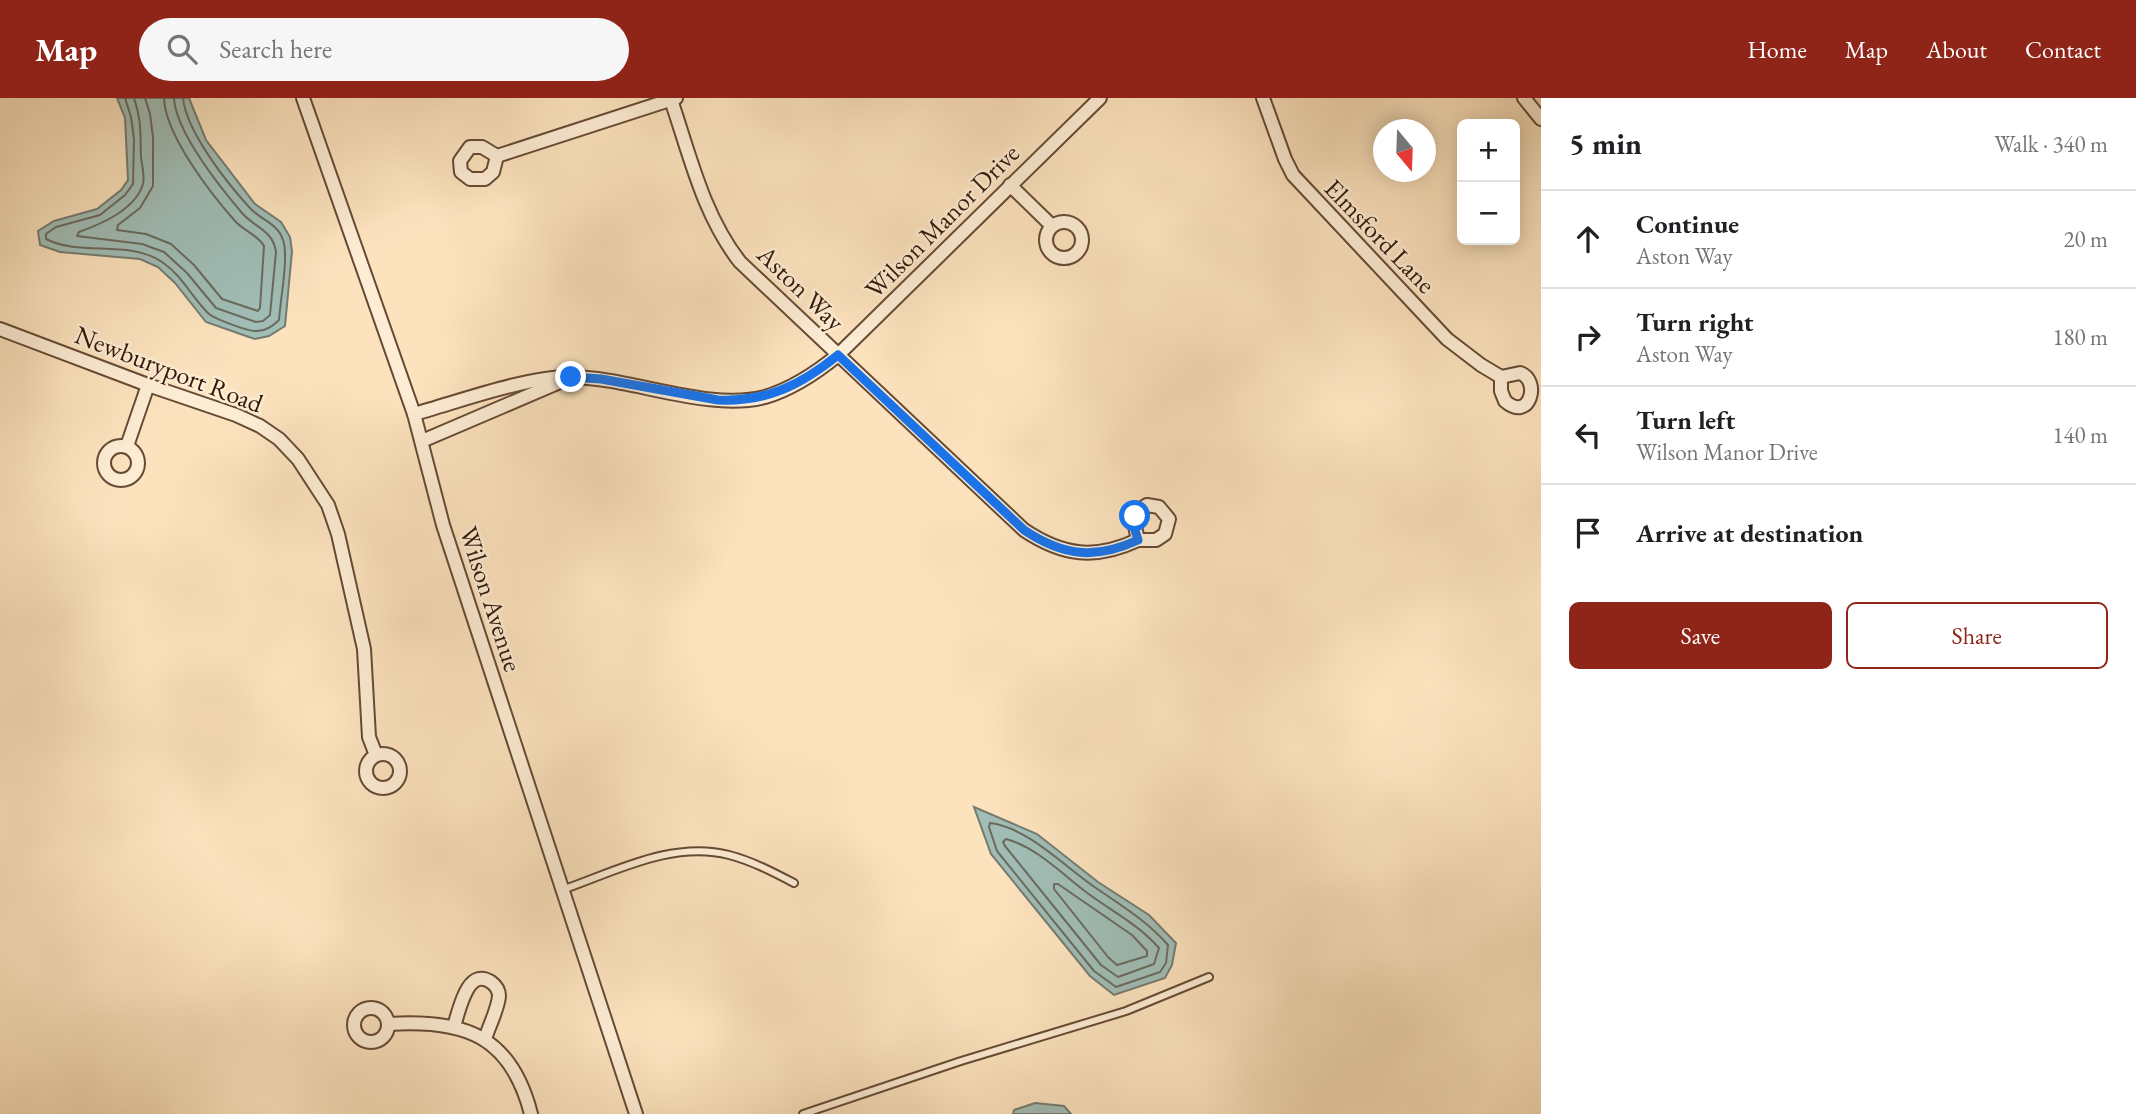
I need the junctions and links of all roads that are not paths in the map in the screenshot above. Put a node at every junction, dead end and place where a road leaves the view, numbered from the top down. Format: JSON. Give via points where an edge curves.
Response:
{"nodes":[{"id":1,"x":303,"y":98,"type":"edge"},
{"id":2,"x":1100,"y":98,"type":"edge"},
{"id":3,"x":1263,"y":98,"type":"edge"},
{"id":4,"x":1524,"y":98,"type":"edge"},
{"id":5,"x":674,"y":99,"type":"edge"},
{"id":6,"x":1541,"y":119,"type":"edge"},
{"id":7,"x":497,"y":156,"type":"dead end"},
{"id":8,"x":1010,"y":186,"type":"junction"},
{"id":9,"x":1052,"y":226,"type":"dead end"},
{"id":10,"x":0,"y":329,"type":"edge"},
{"id":11,"x":838,"y":355,"type":"junction"},
{"id":12,"x":571,"y":377,"type":"junction"},
{"id":13,"x":1501,"y":377,"type":"dead end"},
{"id":14,"x":148,"y":385,"type":"junction"},
{"id":15,"x":414,"y":414,"type":"junction"},
{"id":16,"x":422,"y":441,"type":"junction"},
{"id":17,"x":127,"y":446,"type":"dead end"},
{"id":18,"x":1138,"y":540,"type":"dead end"},
{"id":19,"x":376,"y":755,"type":"dead end"},
{"id":20,"x":794,"y":883,"type":"dead end"},
{"id":21,"x":562,"y":890,"type":"junction"},
{"id":22,"x":1209,"y":977,"type":"dead end"},
{"id":23,"x":389,"y":1024,"type":"dead end"},
{"id":24,"x":454,"y":1026,"type":"junction"},
{"id":25,"x":485,"y":1039,"type":"junction"},
{"id":26,"x":530,"y":1114,"type":"edge"},
{"id":27,"x":636,"y":1114,"type":"edge"},
{"id":28,"x":803,"y":1114,"type":"edge"}],
"edges":[{"from":1,"to":15,"type":"street","name":"Wilson Avenue"},
{"from":2,"to":8,"type":"street","name":"Wilson Manor Drive"},
{"from":3,"to":13,"type":"street","name":"Elmsford Lane","via":[[1293,176],[1447,339]]},
{"from":4,"to":6,"type":"street"},
{"from":5,"to":7,"type":"street"},
{"from":5,"to":11,"type":"street","name":"Aston Way","via":[[708,210],[726,244]]},
{"from":8,"to":9,"type":"street"},
{"from":8,"to":11,"type":"street","name":"Wilson Manor Drive"},
{"from":10,"to":14,"type":"street","name":"Newburyport Road"},
{"from":11,"to":12,"type":"street","name":"Wilson Manor Drive","via":[[812,376],[781,390],[736,401]]},
{"from":11,"to":18,"type":"street","name":"Aston Way","via":[[1040,541],[1060,550],[1100,553]]},
{"from":12,"to":15,"type":"street","name":"Wilson Manor Drive","via":[[531,382]]},
{"from":12,"to":16,"type":"street","name":"Wilson Manor Drive"},
{"from":14,"to":17,"type":"street"},
{"from":14,"to":19,"type":"street","name":"Newburyport Road","via":[[260,426],[298,459],[328,505],[364,649],[369,737]]},
{"from":15,"to":16,"type":"street","name":"Wilson Avenue"},
{"from":16,"to":21,"type":"street","name":"Wilson Avenue","via":[[443,526]]},
{"from":20,"to":21,"type":"lane","via":[[754,863],[701,851],[663,855]]},
{"from":21,"to":27,"type":"street","name":"Wilson Avenue"},
{"from":22,"to":28,"type":"lane","via":[[1126,1011]]},
{"from":23,"to":24,"type":"street"},
{"from":24,"to":25,"type":"street"},
{"from":24,"to":25,"type":"street","via":[[468,986],[486,979],[499,996]]},
{"from":25,"to":26,"type":"street","via":[[513,1068]]}]}
